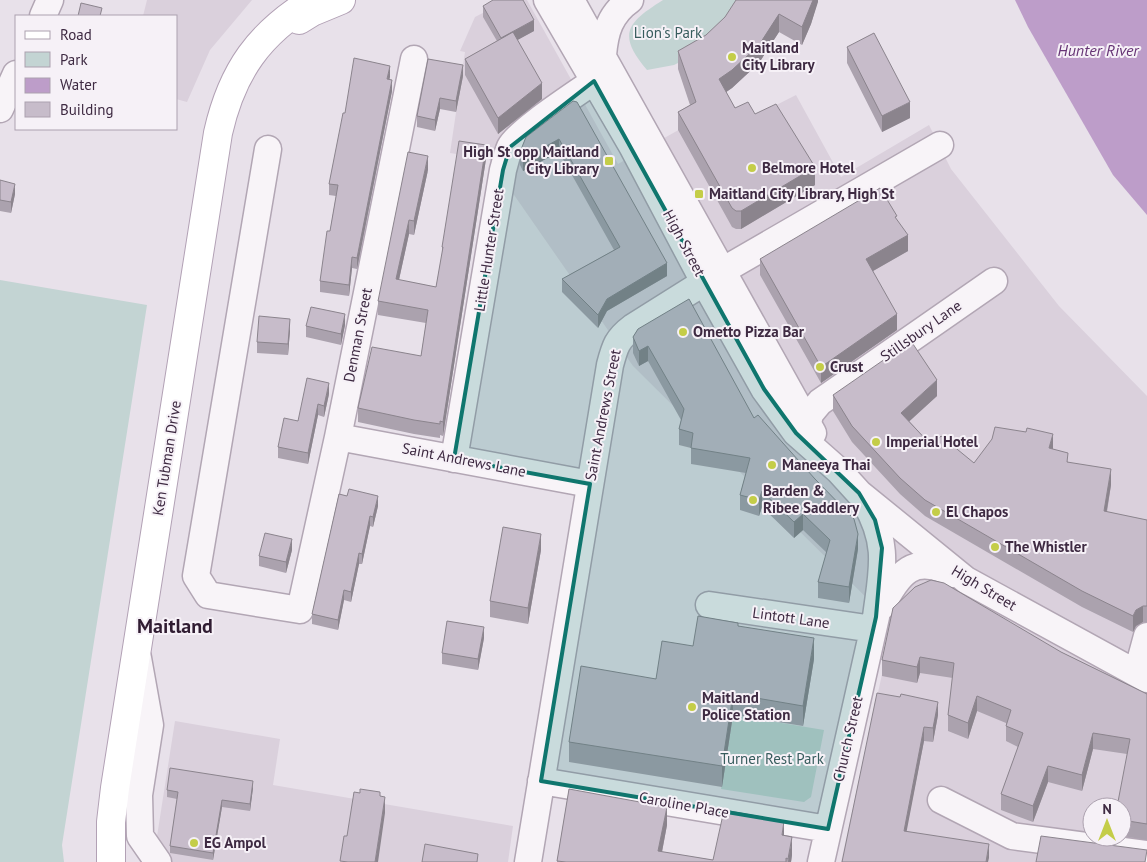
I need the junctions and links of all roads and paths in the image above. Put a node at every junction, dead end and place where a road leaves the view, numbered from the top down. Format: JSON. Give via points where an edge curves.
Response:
{"nodes":[{"id":1,"x":50,"y":0,"type":"edge"},
{"id":2,"x":314,"y":0,"type":"edge"},
{"id":3,"x":341,"y":0,"type":"edge"},
{"id":4,"x":547,"y":0,"type":"edge"},
{"id":5,"x":571,"y":0,"type":"edge"},
{"id":6,"x":630,"y":0,"type":"edge"},
{"id":7,"x":43,"y":15,"type":"edge"},
{"id":8,"x":603,"y":55,"type":"junction"},
{"id":9,"x":414,"y":59,"type":"dead end"},
{"id":10,"x":246,"y":60,"type":"junction"},
{"id":11,"x":15,"y":76,"type":"edge"},
{"id":12,"x":594,"y":82,"type":"junction"},
{"id":13,"x":0,"y":109,"type":"edge"},
{"id":14,"x":640,"y":141,"type":"junction"},
{"id":15,"x":940,"y":145,"type":"dead end"},
{"id":16,"x":268,"y":149,"type":"dead end"},
{"id":17,"x":713,"y":276,"type":"junction"},
{"id":18,"x":994,"y":281,"type":"dead end"},
{"id":19,"x":808,"y":424,"type":"junction"},
{"id":20,"x":338,"y":437,"type":"junction"},
{"id":21,"x":454,"y":459,"type":"junction"},
{"id":22,"x":839,"y":472,"type":"junction"},
{"id":23,"x":590,"y":484,"type":"junction"},
{"id":24,"x":859,"y":493,"type":"junction"},
{"id":25,"x":966,"y":580,"type":"junction"},
{"id":26,"x":709,"y":605,"type":"dead end"},
{"id":27,"x":875,"y":623,"type":"junction"},
{"id":28,"x":1147,"y":636,"type":"edge"},
{"id":29,"x":136,"y":650,"type":"junction"},
{"id":30,"x":1142,"y":676,"type":"edge"},
{"id":31,"x":541,"y":781,"type":"junction"},
{"id":32,"x":941,"y":800,"type":"dead end"},
{"id":33,"x":828,"y":829,"type":"junction"},
{"id":34,"x":1147,"y":854,"type":"edge"},
{"id":35,"x":111,"y":862,"type":"edge"},
{"id":36,"x":158,"y":862,"type":"edge"},
{"id":37,"x":528,"y":862,"type":"edge"},
{"id":38,"x":821,"y":862,"type":"edge"}],
"edges":[{"from":1,"to":7,"type":"street"},
{"from":2,"to":10,"type":"main road","name":"Ken Tubman Drive","via":[[279,25]]},
{"from":3,"to":10,"type":"main road","name":"Ken Tubman Drive","via":[[312,12]]},
{"from":4,"to":12,"type":"street","name":"High Street"},
{"from":5,"to":8,"type":"street","name":"High Street"},
{"from":6,"to":8,"type":"street","via":[[608,27]]},
{"from":8,"to":14,"type":"street","name":"High Street"},
{"from":9,"to":20,"type":"street","name":"Denman Street"},
{"from":10,"to":29,"type":"main road","name":"Ken Tubman Drive","via":[[223,110],[218,133]]},
{"from":11,"to":13,"type":"street"},
{"from":12,"to":14,"type":"street","name":"High Street"},
{"from":12,"to":21,"type":"street","name":"Little Hunter Street","via":[[527,130],[510,147],[503,170]]},
{"from":14,"to":17,"type":"street","name":"High Street"},
{"from":15,"to":17,"type":"street","name":"Saint Andrews Street"},
{"from":16,"to":20,"type":"street","name":"Denman Street","via":[[196,576],[208,595],[300,610]]},
{"from":17,"to":19,"type":"street","name":"High Street"},
{"from":17,"to":22,"type":"street","name":"High Street","via":[[764,389],[796,433]]},
{"from":17,"to":23,"type":"street","name":"Saint Andrews Street","via":[[633,327],[615,345]]},
{"from":18,"to":19,"type":"street","name":"Stillsbury Lane","via":[[820,402],[810,414]]},
{"from":19,"to":22,"type":"street","name":"High Street"},
{"from":20,"to":21,"type":"street","name":"Saint Andrews Lane"},
{"from":21,"to":23,"type":"street","name":"Saint Andrews Lane"},
{"from":22,"to":24,"type":"street","name":"High Street"},
{"from":23,"to":31,"type":"street","name":"Saint Andrews Street"},
{"from":24,"to":25,"type":"street","name":"High Street"},
{"from":24,"to":27,"type":"street","name":"Church Street","via":[[875,520],[882,548]]},
{"from":25,"to":27,"type":"street","name":"Church Street","via":[[934,566],[913,568],[897,581]]},
{"from":25,"to":30,"type":"street","name":"High Street"},
{"from":26,"to":27,"type":"street","name":"Lintott Lane"},
{"from":27,"to":33,"type":"street","name":"Church Street"},
{"from":28,"to":30,"type":"street"},
{"from":29,"to":35,"type":"main road","name":"Ken Tubman Drive","via":[[115,788]]},
{"from":29,"to":36,"type":"street","via":[[150,726],[139,795],[140,836]]},
{"from":31,"to":33,"type":"street","name":"Caroline Place"},
{"from":31,"to":37,"type":"street","name":"Saint Andrews Street"},
{"from":32,"to":34,"type":"street","via":[[1012,836]]},
{"from":33,"to":38,"type":"street","name":"Church Street"}]}
